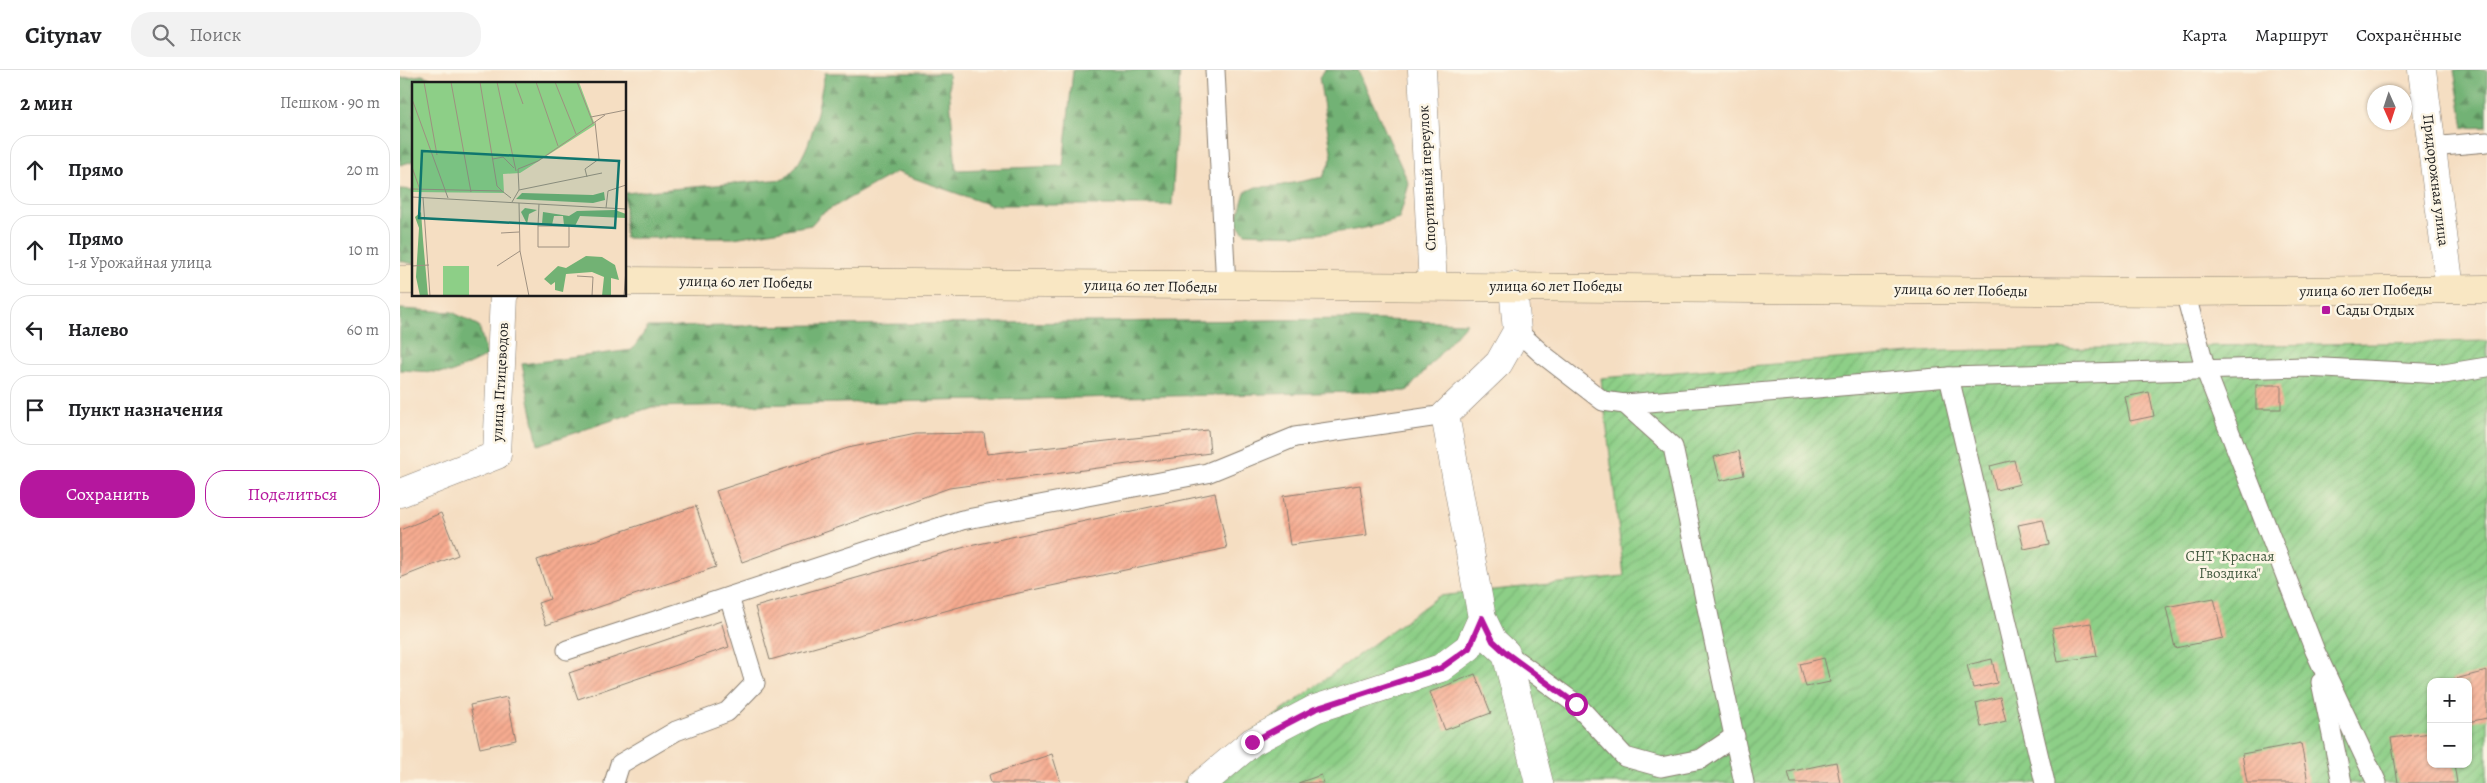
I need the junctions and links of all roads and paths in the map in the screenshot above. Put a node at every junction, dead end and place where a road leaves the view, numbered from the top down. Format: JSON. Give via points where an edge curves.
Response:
{"nodes":[{"id":1,"x":1215,"y":70,"type":"edge"},
{"id":2,"x":1422,"y":70,"type":"edge"},
{"id":3,"x":2422,"y":70,"type":"edge"},
{"id":4,"x":2487,"y":142,"type":"edge"},
{"id":5,"x":2431,"y":147,"type":"junction"},
{"id":6,"x":626,"y":281,"type":"edge"},
{"id":7,"x":1226,"y":286,"type":"junction"},
{"id":8,"x":1432,"y":286,"type":"junction"},
{"id":9,"x":1513,"y":286,"type":"junction"},
{"id":10,"x":2450,"y":289,"type":"junction"},
{"id":11,"x":2487,"y":289,"type":"edge"},
{"id":12,"x":2185,"y":292,"type":"junction"},
{"id":13,"x":504,"y":296,"type":"edge"},
{"id":14,"x":1517,"y":330,"type":"junction"},
{"id":15,"x":2487,"y":367,"type":"edge"},
{"id":16,"x":2206,"y":371,"type":"junction"},
{"id":17,"x":1949,"y":377,"type":"junction"},
{"id":18,"x":1625,"y":404,"type":"junction"},
{"id":19,"x":1445,"y":415,"type":"junction"},
{"id":20,"x":400,"y":493,"type":"edge"},
{"id":21,"x":728,"y":597,"type":"junction"},
{"id":22,"x":1482,"y":618,"type":"junction"},
{"id":23,"x":568,"y":650,"type":"dead end"},
{"id":24,"x":2315,"y":651,"type":"junction"},
{"id":25,"x":1506,"y":653,"type":"junction"},
{"id":26,"x":1735,"y":736,"type":"junction"},
{"id":27,"x":614,"y":783,"type":"edge"},
{"id":28,"x":1204,"y":783,"type":"edge"},
{"id":29,"x":1539,"y":783,"type":"edge"},
{"id":30,"x":1744,"y":783,"type":"edge"},
{"id":31,"x":2045,"y":783,"type":"edge"},
{"id":32,"x":2342,"y":783,"type":"edge"},
{"id":33,"x":2376,"y":783,"type":"edge"}],
"edges":[{"from":1,"to":7,"type":"lane"},
{"from":2,"to":8,"type":"street","name":"Спортивный переулок"},
{"from":3,"to":5,"type":"street","name":"Придорожная улица"},
{"from":4,"to":5,"type":"lane"},
{"from":5,"to":10,"type":"street","name":"Придорожная улица"},
{"from":6,"to":7,"type":"street","name":"улица 60 лет Победы"},
{"from":7,"to":8,"type":"street","name":"улица 60 лет Победы"},
{"from":8,"to":9,"type":"street","name":"улица 60 лет Победы"},
{"from":9,"to":12,"type":"street","name":"улица 60 лет Победы"},
{"from":9,"to":14,"type":"street"},
{"from":10,"to":11,"type":"street","name":"улица 60 лет Победы"},
{"from":10,"to":12,"type":"street","name":"улица 60 лет Победы"},
{"from":12,"to":16,"type":"lane"},
{"from":13,"to":20,"type":"street","name":"улица Птицеводов","via":[[497,455]]},
{"from":14,"to":18,"type":"lane","via":[[1603,401]]},
{"from":14,"to":19,"type":"street","via":[[1499,363]]},
{"from":15,"to":16,"type":"lane","via":[[2444,374],[2304,367]]},
{"from":16,"to":17,"type":"lane"},
{"from":16,"to":24,"type":"lane"},
{"from":17,"to":18,"type":"lane"},
{"from":17,"to":31,"type":"lane"},
{"from":18,"to":26,"type":"lane","via":[[1674,447]]},
{"from":19,"to":21,"type":"lane","via":[[1295,437],[1207,473],[962,520]]},
{"from":19,"to":22,"type":"street"},
{"from":21,"to":23,"type":"lane"},
{"from":21,"to":27,"type":"lane","via":[[755,683],[727,712],[676,730],[620,764]]},
{"from":22,"to":25,"type":"street","via":[[1493,641]]},
{"from":22,"to":28,"type":"street","via":[[1469,648],[1441,668],[1315,709],[1252,742]]},
{"from":24,"to":32,"type":"lane"},
{"from":24,"to":33,"type":"lane"},
{"from":25,"to":26,"type":"lane","via":[[1576,704],[1625,757],[1661,766],[1700,759]]},
{"from":25,"to":29,"type":"street"},
{"from":26,"to":30,"type":"lane"}]}
